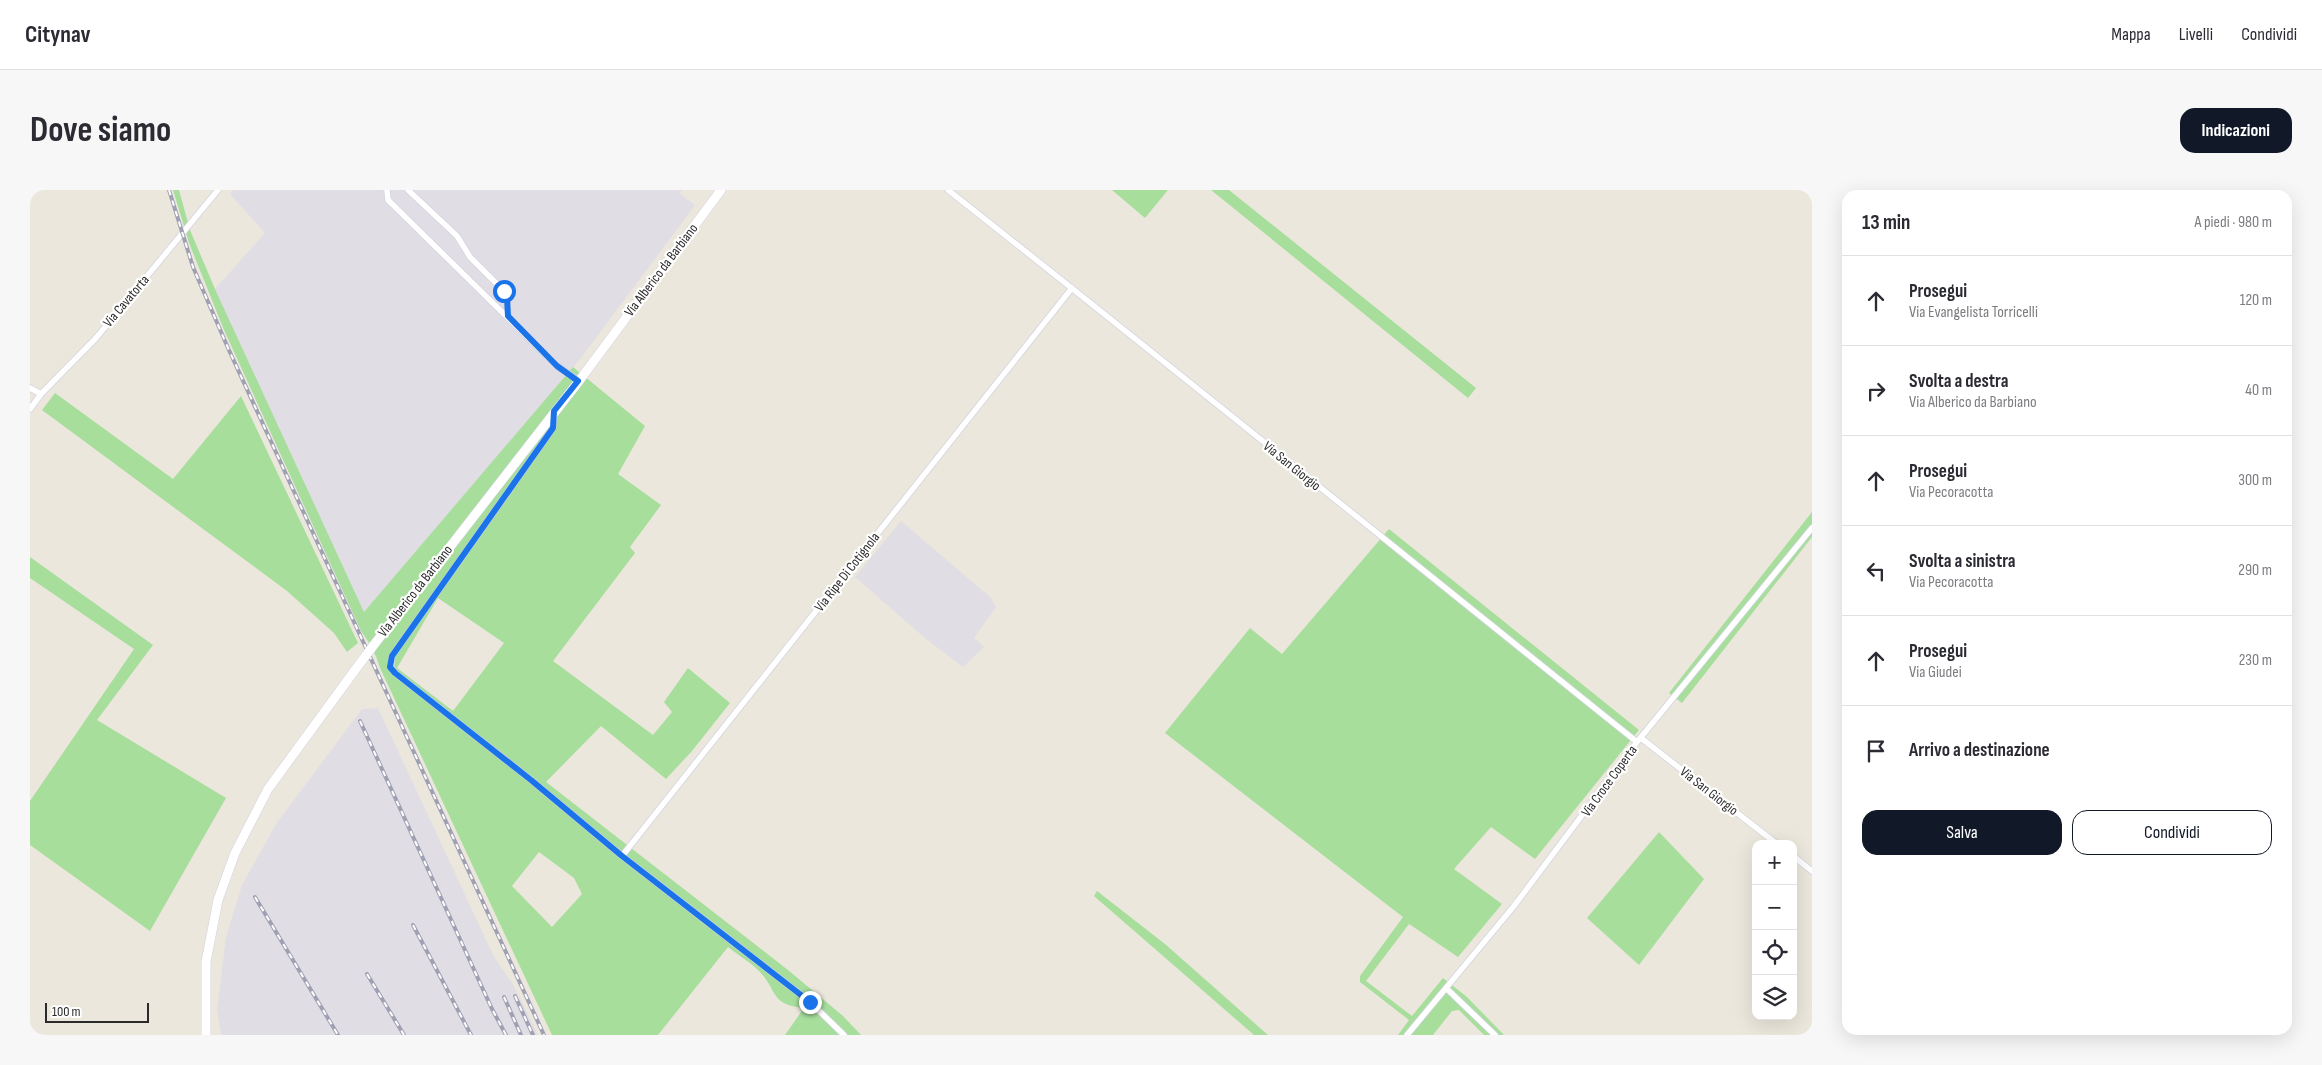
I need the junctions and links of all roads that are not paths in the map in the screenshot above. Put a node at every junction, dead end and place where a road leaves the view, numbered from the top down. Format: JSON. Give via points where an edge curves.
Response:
{"nodes":[{"id":1,"x":218,"y":190,"type":"edge"},
{"id":2,"x":387,"y":190,"type":"edge"},
{"id":3,"x":408,"y":190,"type":"edge"},
{"id":4,"x":721,"y":190,"type":"edge"},
{"id":5,"x":948,"y":190,"type":"edge"},
{"id":6,"x":1072,"y":288,"type":"junction"},
{"id":7,"x":508,"y":316,"type":"junction"},
{"id":8,"x":578,"y":381,"type":"junction"},
{"id":9,"x":30,"y":388,"type":"edge"},
{"id":10,"x":41,"y":394,"type":"junction"},
{"id":11,"x":30,"y":409,"type":"edge"},
{"id":12,"x":554,"y":411,"type":"junction"},
{"id":13,"x":1812,"y":528,"type":"edge"},
{"id":14,"x":1639,"y":740,"type":"junction"},
{"id":15,"x":1773,"y":840,"type":"edge"},
{"id":16,"x":622,"y":856,"type":"junction"},
{"id":17,"x":1797,"y":859,"type":"edge"},
{"id":18,"x":1812,"y":871,"type":"edge"},
{"id":19,"x":1446,"y":988,"type":"junction"},
{"id":20,"x":206,"y":1035,"type":"edge"},
{"id":21,"x":844,"y":1035,"type":"edge"},
{"id":22,"x":1407,"y":1035,"type":"edge"},
{"id":23,"x":1495,"y":1035,"type":"edge"}],
"edges":[{"from":1,"to":10,"type":"street","name":"Via Cavatorta","via":[[96,338]]},
{"from":2,"to":7,"type":"street","via":[[388,200]]},
{"from":3,"to":7,"type":"street","via":[[457,236],[470,257],[504,291]]},
{"from":4,"to":8,"type":"main road","name":"Via Alberico da Barbiano"},
{"from":5,"to":6,"type":"street","name":"Via San Giorgio"},
{"from":6,"to":14,"type":"street","name":"Via San Giorgio"},
{"from":6,"to":16,"type":"street","name":"Via Ripe Di Cotignola"},
{"from":7,"to":8,"type":"street","via":[[557,366]]},
{"from":8,"to":12,"type":"main road","name":"Via Alberico da Barbiano"},
{"from":9,"to":10,"type":"street"},
{"from":10,"to":11,"type":"street","name":"Via Cavatorta"},
{"from":12,"to":16,"type":"street","via":[[553,428],[390,663],[395,673]]},
{"from":12,"to":20,"type":"main road","name":"Via Alberico da Barbiano","bridge":true,"via":[[372,646],[268,789],[235,853],[218,900],[206,962]]},
{"from":13,"to":14,"type":"street","name":"Via Croce Coperta"},
{"from":14,"to":15,"type":"street","name":"Via San Giorgio"},
{"from":14,"to":19,"type":"street","name":"Via Croce Coperta","via":[[1514,906]]},
{"from":16,"to":21,"type":"street","via":[[810,1002]]},
{"from":17,"to":18,"type":"street"},
{"from":19,"to":22,"type":"street","name":"Via Croce Coperta"},
{"from":19,"to":23,"type":"street"}]}
